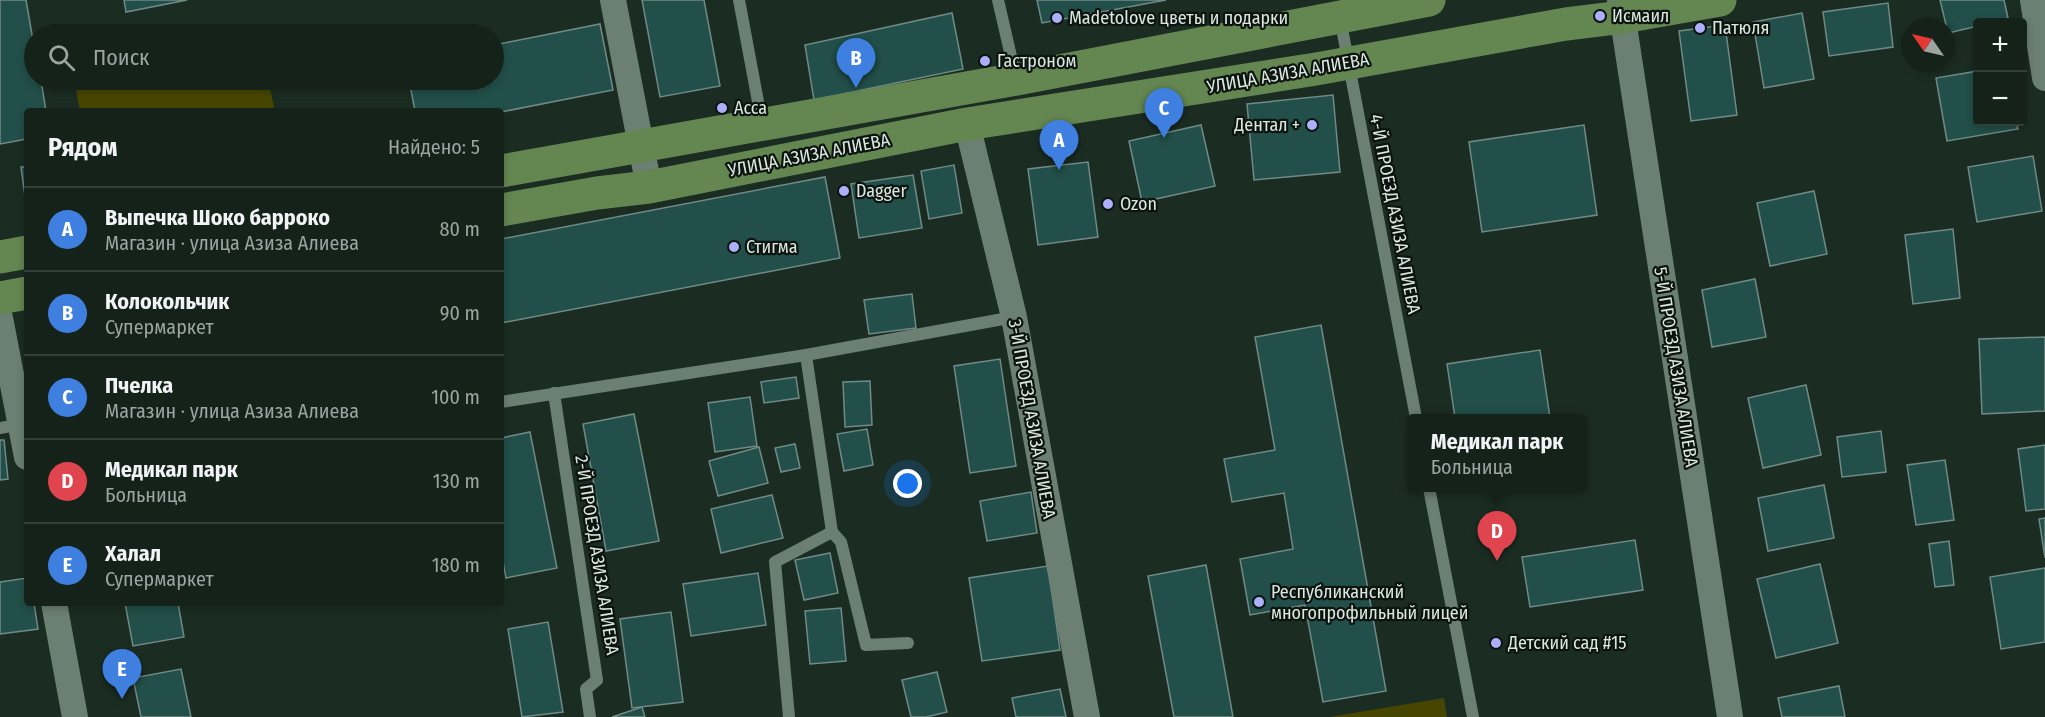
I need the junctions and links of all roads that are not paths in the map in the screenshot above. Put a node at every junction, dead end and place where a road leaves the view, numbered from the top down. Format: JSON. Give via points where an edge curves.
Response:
{"nodes":[{"id":1,"x":613,"y":0,"type":"edge"},
{"id":2,"x":740,"y":0,"type":"edge"},
{"id":3,"x":998,"y":0,"type":"edge"},
{"id":4,"x":1429,"y":0,"type":"edge"},
{"id":5,"x":1720,"y":0,"type":"edge"},
{"id":6,"x":2033,"y":0,"type":"edge"},
{"id":7,"x":1621,"y":8,"type":"edge"},
{"id":8,"x":1340,"y":17,"type":"junction"},
{"id":9,"x":1348,"y":63,"type":"junction"},
{"id":10,"x":2045,"y":78,"type":"edge"},
{"id":11,"x":1017,"y":79,"type":"junction"},
{"id":12,"x":762,"y":124,"type":"junction"},
{"id":13,"x":967,"y":124,"type":"junction"},
{"id":14,"x":642,"y":146,"type":"junction"},
{"id":15,"x":504,"y":170,"type":"edge"},
{"id":16,"x":649,"y":187,"type":"junction"},
{"id":17,"x":504,"y":210,"type":"edge"},
{"id":18,"x":24,"y":253,"type":"edge"},
{"id":19,"x":0,"y":257,"type":"edge"},
{"id":20,"x":24,"y":294,"type":"edge"},
{"id":21,"x":0,"y":298,"type":"edge"},
{"id":22,"x":1014,"y":317,"type":"junction"},
{"id":23,"x":0,"y":318,"type":"edge"},
{"id":24,"x":806,"y":355,"type":"junction"},
{"id":25,"x":554,"y":393,"type":"junction"},
{"id":26,"x":504,"y":401,"type":"edge"},
{"id":27,"x":1415,"y":414,"type":"edge"},
{"id":28,"x":11,"y":426,"type":"edge"},
{"id":29,"x":24,"y":451,"type":"edge"},
{"id":30,"x":1430,"y":492,"type":"edge"},
{"id":31,"x":832,"y":532,"type":"junction"},
{"id":32,"x":55,"y":606,"type":"edge"},
{"id":33,"x":908,"y":643,"type":"dead end"},
{"id":34,"x":75,"y":717,"type":"edge"},
{"id":35,"x":590,"y":717,"type":"edge"},
{"id":36,"x":789,"y":717,"type":"edge"},
{"id":37,"x":1087,"y":717,"type":"edge"},
{"id":38,"x":1473,"y":717,"type":"edge"},
{"id":39,"x":1730,"y":717,"type":"edge"}],
"edges":[{"from":1,"to":14,"type":"street"},
{"from":2,"to":12,"type":"lane"},
{"from":3,"to":11,"type":"lane"},
{"from":4,"to":8,"type":"main road","name":"УЛИЦА АЗИЗА АЛИЕВА"},
{"from":5,"to":7,"type":"main road","name":"УЛИЦА АЗИЗА АЛИЕВА"},
{"from":6,"to":10,"type":"street"},
{"from":7,"to":9,"type":"main road","name":"УЛИЦА АЗИЗА АЛИЕВА","via":[[1555,26]]},
{"from":7,"to":39,"type":"street","name":"5-Й ПРОЕЗД АЗИЗА АЛИЕВА"},
{"from":8,"to":9,"type":"lane","name":"4-Й ПРОЕЗД АЗИЗА АЛИЕВА"},
{"from":8,"to":11,"type":"main road","name":"УЛИЦА АЗИЗА АЛИЕВА"},
{"from":9,"to":13,"type":"main road","name":"УЛИЦА АЗИЗА АЛИЕВА"},
{"from":9,"to":27,"type":"lane","name":"4-Й ПРОЕЗД АЗИЗА АЛИЕВА"},
{"from":11,"to":12,"type":"main road","name":"УЛИЦА АЗИЗА АЛИЕВА"},
{"from":12,"to":14,"type":"main road","name":"УЛИЦА АЗИЗА АЛИЕВА"},
{"from":13,"to":16,"type":"main road","name":"УЛИЦА АЗИЗА АЛИЕВА"},
{"from":13,"to":22,"type":"street","name":"3-Й ПРОЕЗД АЗИЗА АЛИЕВА"},
{"from":14,"to":15,"type":"main road","name":"УЛИЦА АЗИЗА АЛИЕВА"},
{"from":14,"to":16,"type":"street"},
{"from":16,"to":17,"type":"main road","name":"УЛИЦА АЗИЗА АЛИЕВА"},
{"from":18,"to":19,"type":"main road"},
{"from":20,"to":21,"type":"main road"},
{"from":22,"to":24,"type":"lane"},
{"from":22,"to":37,"type":"street","name":"3-Й ПРОЕЗД АЗИЗА АЛИЕВА"},
{"from":23,"to":28,"type":"street"},
{"from":24,"to":25,"type":"lane"},
{"from":24,"to":31,"type":"lane"},
{"from":25,"to":26,"type":"lane"},
{"from":25,"to":35,"type":"lane","name":"2-Й ПРОЕЗД АЗИЗА АЛИЕВА","via":[[597,680],[586,689]]},
{"from":28,"to":29,"type":"street"},
{"from":30,"to":38,"type":"lane"},
{"from":31,"to":33,"type":"lane","via":[[841,542],[866,645]]},
{"from":31,"to":36,"type":"lane","via":[[775,562]]},
{"from":32,"to":34,"type":"street"}]}
